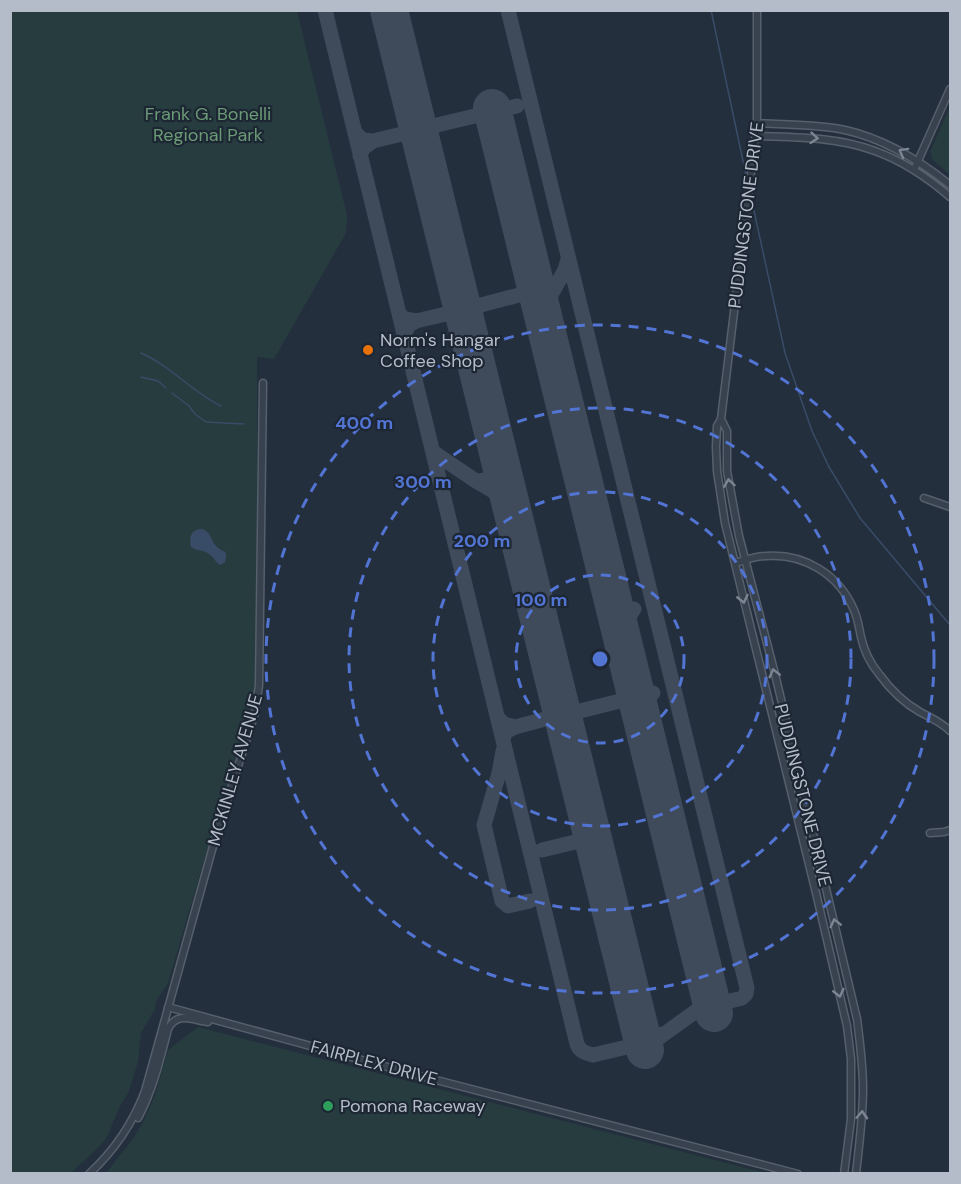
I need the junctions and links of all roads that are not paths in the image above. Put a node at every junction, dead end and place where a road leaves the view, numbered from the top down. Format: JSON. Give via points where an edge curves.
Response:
{"nodes":[{"id":1,"x":757,"y":10,"type":"edge"},
{"id":2,"x":951,"y":89,"type":"edge"},
{"id":3,"x":757,"y":123,"type":"junction"},
{"id":4,"x":756,"y":136,"type":"junction"},
{"id":5,"x":918,"y":161,"type":"junction"},
{"id":6,"x":914,"y":170,"type":"junction"},
{"id":7,"x":951,"y":185,"type":"edge"},
{"id":8,"x":951,"y":197,"type":"edge"},
{"id":9,"x":263,"y":383,"type":"dead end"},
{"id":10,"x":721,"y":419,"type":"junction"},
{"id":11,"x":924,"y":498,"type":"dead end"},
{"id":12,"x":951,"y":507,"type":"edge"},
{"id":13,"x":745,"y":560,"type":"junction"},
{"id":14,"x":735,"y":563,"type":"junction"},
{"id":15,"x":951,"y":731,"type":"edge"},
{"id":16,"x":951,"y":830,"type":"edge"},
{"id":17,"x":930,"y":833,"type":"dead end"},
{"id":18,"x":168,"y":1007,"type":"junction"},
{"id":19,"x":227,"y":1024,"type":"junction"},
{"id":20,"x":108,"y":1155,"type":"junction"},
{"id":21,"x":89,"y":1173,"type":"edge"},
{"id":22,"x":798,"y":1173,"type":"edge"},
{"id":23,"x":844,"y":1173,"type":"edge"},
{"id":24,"x":856,"y":1173,"type":"edge"}],
"edges":[{"from":1,"to":3,"type":"street","name":"PUDDINGSTONE DRIVE"},
{"from":2,"to":5,"type":"street"},
{"from":3,"to":4,"type":"street","name":"PUDDINGSTONE DRIVE"},
{"from":5,"to":3,"type":"street","one_way":true,"via":[[888,144],[845,130]]},
{"from":4,"to":6,"type":"street","one_way":true,"via":[[845,142],[876,151]]},
{"from":4,"to":10,"type":"street","name":"PUDDINGSTONE DRIVE"},
{"from":5,"to":6,"type":"street"},
{"from":5,"to":7,"type":"street"},
{"from":6,"to":8,"type":"street"},
{"from":9,"to":18,"type":"street","name":"MCKINLEY AVENUE","via":[[258,699]]},
{"from":13,"to":10,"type":"street","name":"PUDDINGSTONE DRIVE","one_way":true,"via":[[727,471],[727,431]]},
{"from":10,"to":14,"type":"street","name":"PUDDINGSTONE DRIVE","via":[[717,426],[717,471]]},
{"from":11,"to":12,"type":"street"},
{"from":13,"to":14,"type":"street"},
{"from":13,"to":15,"type":"street","via":[[766,556],[797,558],[820,568],[848,597],[863,646],[880,676],[908,704]]},
{"from":24,"to":13,"type":"street","name":"PUDDINGSTONE DRIVE","one_way":true,"via":[[863,1090],[857,1018]]},
{"from":14,"to":23,"type":"street","name":"PUDDINGSTONE DRIVE","one_way":true,"via":[[847,1026],[851,1119]]},
{"from":16,"to":17,"type":"street"},
{"from":18,"to":19,"type":"street","name":"FAIRPLEX DRIVE"},
{"from":18,"to":20,"type":"street","via":[[141,1101]]},
{"from":19,"to":20,"type":"street","via":[[185,1018],[172,1022],[146,1102],[117,1150]]},
{"from":19,"to":22,"type":"street","name":"FAIRPLEX DRIVE"},
{"from":20,"to":21,"type":"street"}]}
